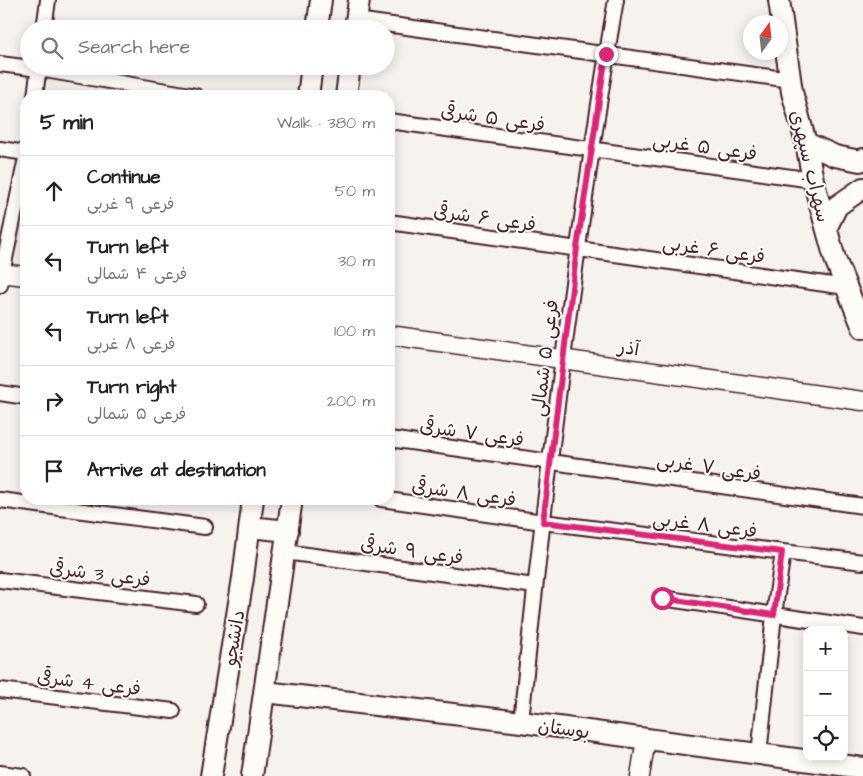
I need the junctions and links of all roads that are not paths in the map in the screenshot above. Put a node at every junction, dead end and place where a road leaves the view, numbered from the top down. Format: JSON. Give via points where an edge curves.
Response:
{"nodes":[{"id":1,"x":48,"y":0,"type":"edge"},
{"id":2,"x":321,"y":0,"type":"edge"},
{"id":3,"x":359,"y":0,"type":"edge"},
{"id":4,"x":616,"y":0,"type":"edge"},
{"id":5,"x":779,"y":0,"type":"edge"},
{"id":6,"x":45,"y":20,"type":"edge"},
{"id":7,"x":318,"y":20,"type":"edge"},
{"id":8,"x":356,"y":20,"type":"edge"},
{"id":9,"x":395,"y":30,"type":"edge"},
{"id":10,"x":606,"y":54,"type":"junction"},
{"id":11,"x":0,"y":64,"type":"edge"},
{"id":12,"x":20,"y":66,"type":"edge"},
{"id":13,"x":38,"y":75,"type":"edge"},
{"id":14,"x":78,"y":75,"type":"edge"},
{"id":15,"x":311,"y":75,"type":"edge"},
{"id":16,"x":349,"y":75,"type":"edge"},
{"id":17,"x":791,"y":80,"type":"junction"},
{"id":18,"x":36,"y":90,"type":"edge"},
{"id":19,"x":162,"y":90,"type":"edge"},
{"id":20,"x":309,"y":90,"type":"edge"},
{"id":21,"x":347,"y":90,"type":"edge"},
{"id":22,"x":395,"y":122,"type":"edge"},
{"id":23,"x":806,"y":143,"type":"junction"},
{"id":24,"x":0,"y":149,"type":"edge"},
{"id":25,"x":592,"y":149,"type":"junction"},
{"id":26,"x":20,"y":152,"type":"edge"},
{"id":27,"x":863,"y":159,"type":"edge"},
{"id":28,"x":813,"y":180,"type":"junction"},
{"id":29,"x":20,"y":185,"type":"edge"},
{"id":30,"x":863,"y":188,"type":"edge"},
{"id":31,"x":395,"y":223,"type":"edge"},
{"id":32,"x":827,"y":227,"type":"junction"},
{"id":33,"x":577,"y":248,"type":"junction"},
{"id":34,"x":20,"y":276,"type":"edge"},
{"id":35,"x":0,"y":277,"type":"edge"},
{"id":36,"x":846,"y":287,"type":"junction"},
{"id":37,"x":863,"y":328,"type":"edge"},
{"id":38,"x":395,"y":336,"type":"edge"},
{"id":39,"x":562,"y":359,"type":"junction"},
{"id":40,"x":0,"y":393,"type":"edge"},
{"id":41,"x":20,"y":397,"type":"edge"},
{"id":42,"x":863,"y":401,"type":"edge"},
{"id":43,"x":395,"y":440,"type":"edge"},
{"id":44,"x":550,"y":462,"type":"junction"},
{"id":45,"x":0,"y":500,"type":"edge"},
{"id":46,"x":395,"y":501,"type":"edge"},
{"id":47,"x":20,"y":503,"type":"edge"},
{"id":48,"x":38,"y":505,"type":"edge"},
{"id":49,"x":252,"y":505,"type":"edge"},
{"id":50,"x":291,"y":505,"type":"edge"},
{"id":51,"x":863,"y":506,"type":"edge"},
{"id":52,"x":543,"y":522,"type":"junction"},
{"id":53,"x":250,"y":526,"type":"junction"},
{"id":54,"x":205,"y":527,"type":"dead end"},
{"id":55,"x":288,"y":531,"type":"junction"},
{"id":56,"x":285,"y":552,"type":"junction"},
{"id":57,"x":782,"y":552,"type":"junction"},
{"id":58,"x":863,"y":562,"type":"edge"},
{"id":59,"x":0,"y":580,"type":"edge"},
{"id":60,"x":535,"y":586,"type":"junction"},
{"id":61,"x":662,"y":598,"type":"dead end"},
{"id":62,"x":196,"y":604,"type":"dead end"},
{"id":63,"x":774,"y":615,"type":"junction"},
{"id":64,"x":863,"y":628,"type":"edge"},
{"id":65,"x":0,"y":690,"type":"edge"},
{"id":66,"x":265,"y":692,"type":"junction"},
{"id":67,"x":173,"y":712,"type":"dead end"},
{"id":68,"x":521,"y":722,"type":"junction"},
{"id":69,"x":646,"y":739,"type":"junction"},
{"id":70,"x":759,"y":754,"type":"junction"},
{"id":71,"x":854,"y":770,"type":"edge"},
{"id":72,"x":0,"y":773,"type":"edge"},
{"id":73,"x":23,"y":776,"type":"edge"},
{"id":74,"x":211,"y":776,"type":"edge"},
{"id":75,"x":252,"y":776,"type":"edge"},
{"id":76,"x":640,"y":776,"type":"edge"}],
"edges":[{"from":1,"to":6,"type":"street"},
{"from":2,"to":7,"type":"main road"},
{"from":3,"to":8,"type":"main road"},
{"from":4,"to":10,"type":"street","name":"فرعی ۵ شمالی"},
{"from":5,"to":17,"type":"main road","name":"سهراب سپهری"},
{"from":9,"to":10,"type":"street"},
{"from":10,"to":17,"type":"street"},
{"from":10,"to":25,"type":"street","name":"فرعی ۵ شمالی"},
{"from":11,"to":12,"type":"street"},
{"from":13,"to":18,"type":"street"},
{"from":14,"to":19,"type":"street"},
{"from":15,"to":20,"type":"main road"},
{"from":16,"to":21,"type":"main road"},
{"from":17,"to":23,"type":"main road","name":"سهراب سپهری"},
{"from":22,"to":25,"type":"street","name":"فرعی ۵ شرقی"},
{"from":23,"to":27,"type":"main road","via":[[835,156]]},
{"from":23,"to":28,"type":"main road","name":"سهراب سپهری"},
{"from":24,"to":26,"type":"street"},
{"from":25,"to":28,"type":"street","name":"فرعی ۵ غربی"},
{"from":25,"to":33,"type":"street","name":"فرعی ۵ شمالی"},
{"from":28,"to":32,"type":"main road","name":"سهراب سپهری"},
{"from":29,"to":35,"type":"street"},
{"from":30,"to":32,"type":"main road","via":[[837,206]]},
{"from":31,"to":33,"type":"street","name":"فرعی ۶ شرقی"},
{"from":32,"to":36,"type":"main road","name":"سهراب سپهری"},
{"from":33,"to":36,"type":"street","name":"فرعی ۶ غربی"},
{"from":33,"to":39,"type":"street","name":"فرعی ۵ شمالی"},
{"from":34,"to":35,"type":"street"},
{"from":36,"to":37,"type":"main road","name":"سهراب سپهری"},
{"from":38,"to":39,"type":"street","name":"آذر"},
{"from":39,"to":42,"type":"street","name":"آذر"},
{"from":39,"to":44,"type":"street","name":"فرعی ۵ شمالی"},
{"from":40,"to":41,"type":"street"},
{"from":43,"to":44,"type":"street","name":"فرعی ۷ شرقی"},
{"from":44,"to":51,"type":"street","name":"فرعی ۷ غربی"},
{"from":44,"to":52,"type":"street","name":"فرعی ۵ شمالی"},
{"from":45,"to":47,"type":"street"},
{"from":46,"to":52,"type":"street","name":"فرعی ۸ شرقی"},
{"from":48,"to":54,"type":"street"},
{"from":49,"to":53,"type":"main road","name":"دانشجو"},
{"from":50,"to":55,"type":"main road","name":"دانشجو"},
{"from":52,"to":57,"type":"street","name":"فرعی ۸ غربی"},
{"from":52,"to":60,"type":"street","name":"فرعی ۵ شمالی"},
{"from":53,"to":55,"type":"main road"},
{"from":53,"to":74,"type":"main road","name":"دانشجو"},
{"from":55,"to":56,"type":"main road","name":"دانشجو"},
{"from":56,"to":60,"type":"street","name":"فرعی ۹ شرقی"},
{"from":56,"to":66,"type":"main road","name":"دانشجو"},
{"from":57,"to":58,"type":"street","name":"فرعی ۸ غربی"},
{"from":57,"to":63,"type":"street"},
{"from":59,"to":62,"type":"street","name":"فرعی 3 شرقی"},
{"from":60,"to":68,"type":"street","name":"فرعی ۵ شمالی"},
{"from":61,"to":63,"type":"street"},
{"from":63,"to":64,"type":"street"},
{"from":63,"to":70,"type":"street"},
{"from":65,"to":67,"type":"street","name":"فرعی 4 شرقی"},
{"from":66,"to":68,"type":"main road","name":"بوستان"},
{"from":66,"to":75,"type":"main road","name":"دانشجو"},
{"from":68,"to":69,"type":"main road","name":"بوستان"},
{"from":69,"to":70,"type":"main road","name":"بوستان"},
{"from":69,"to":76,"type":"street"},
{"from":70,"to":71,"type":"main road","name":"بوستان"},
{"from":72,"to":73,"type":"street"}]}
